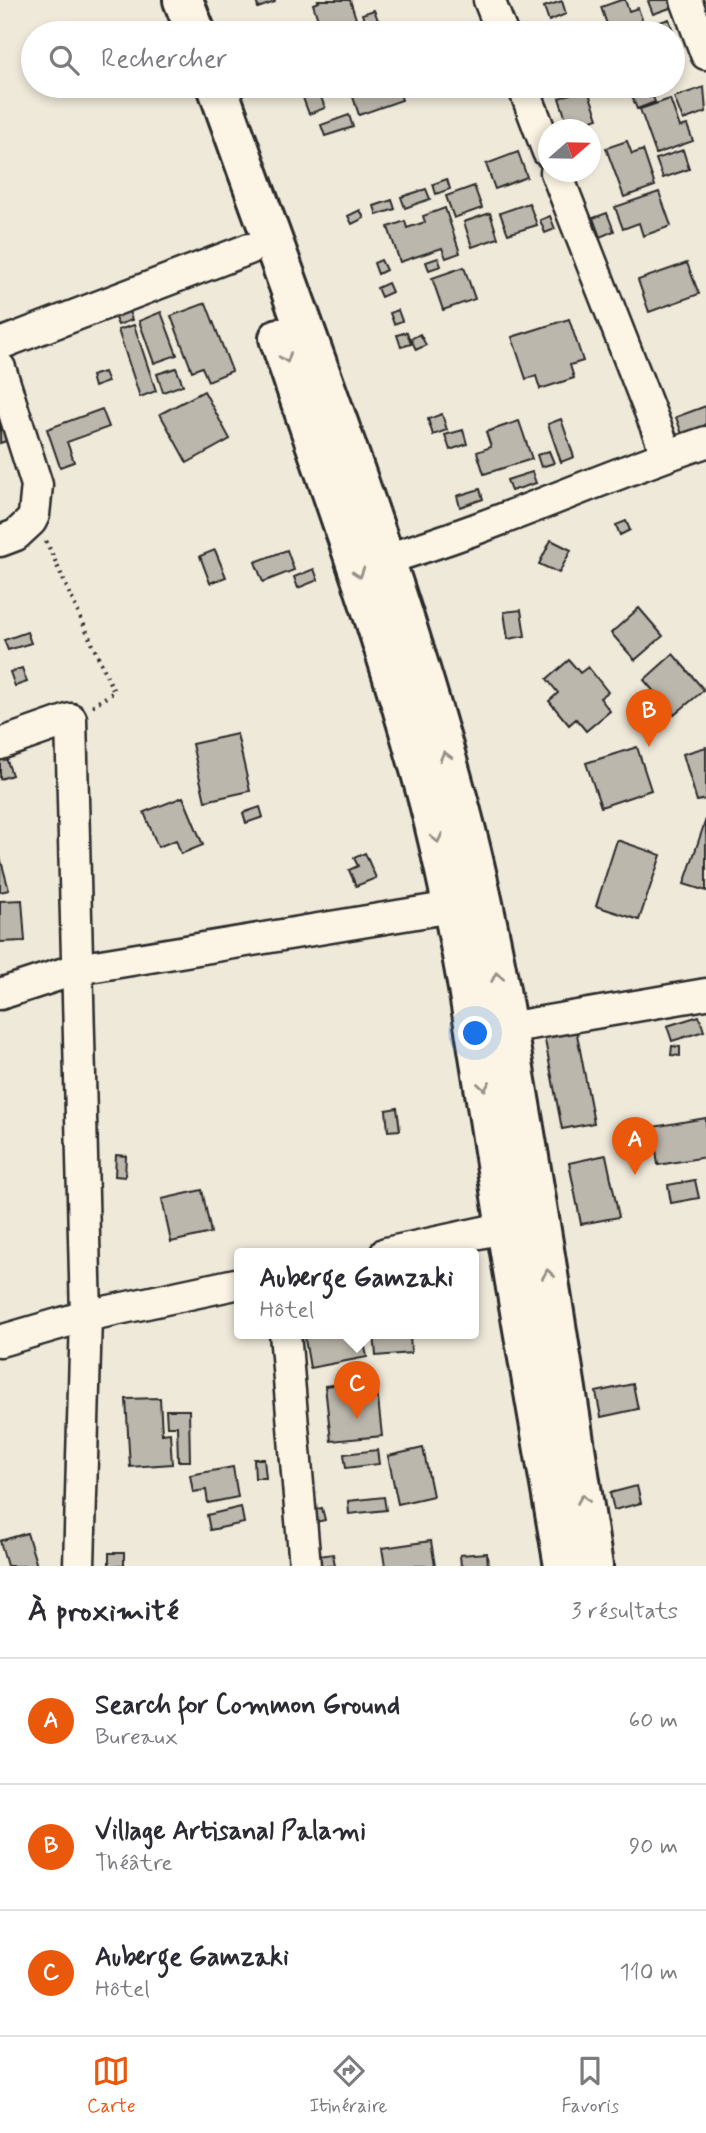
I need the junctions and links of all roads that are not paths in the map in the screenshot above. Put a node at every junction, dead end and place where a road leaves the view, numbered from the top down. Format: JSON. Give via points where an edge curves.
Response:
{"nodes":[{"id":1,"x":157,"y":0,"type":"edge"},
{"id":2,"x":183,"y":0,"type":"edge"},
{"id":3,"x":489,"y":0,"type":"edge"},
{"id":4,"x":686,"y":0,"type":"edge"},
{"id":5,"x":165,"y":21,"type":"edge"},
{"id":6,"x":191,"y":21,"type":"edge"},
{"id":7,"x":497,"y":21,"type":"edge"},
{"id":8,"x":706,"y":54,"type":"edge"},
{"id":9,"x":192,"y":98,"type":"edge"},
{"id":10,"x":220,"y":98,"type":"edge"},
{"id":11,"x":528,"y":98,"type":"edge"},
{"id":12,"x":538,"y":126,"type":"edge"},
{"id":13,"x":560,"y":182,"type":"edge"},
{"id":14,"x":249,"y":249,"type":"junction"},
{"id":15,"x":0,"y":344,"type":"edge"},
{"id":16,"x":0,"y":368,"type":"edge"},
{"id":17,"x":705,"y":445,"type":"edge"},
{"id":18,"x":667,"y":455,"type":"junction"},
{"id":19,"x":0,"y":541,"type":"edge"},
{"id":20,"x":386,"y":559,"type":"junction"},
{"id":21,"x":0,"y":744,"type":"edge"},
{"id":22,"x":452,"y":907,"type":"junction"},
{"id":23,"x":77,"y":969,"type":"junction"},
{"id":24,"x":0,"y":994,"type":"edge"},
{"id":25,"x":706,"y":994,"type":"edge"},
{"id":26,"x":507,"y":1028,"type":"junction"},
{"id":27,"x":523,"y":1224,"type":"junction"},
{"id":28,"x":410,"y":1248,"type":"edge"},
{"id":29,"x":234,"y":1284,"type":"edge"},
{"id":30,"x":86,"y":1316,"type":"junction"},
{"id":31,"x":286,"y":1339,"type":"edge"},
{"id":32,"x":0,"y":1341,"type":"edge"},
{"id":33,"x":79,"y":1566,"type":"edge"},
{"id":34,"x":305,"y":1566,"type":"edge"},
{"id":35,"x":564,"y":1566,"type":"edge"},
{"id":36,"x":593,"y":1566,"type":"edge"}],
"edges":[{"from":1,"to":5,"type":"highway"},
{"from":2,"to":6,"type":"highway"},
{"from":3,"to":7,"type":"street"},
{"from":4,"to":8,"type":"street"},
{"from":9,"to":14,"type":"highway"},
{"from":10,"to":20,"type":"highway"},
{"from":11,"to":12,"type":"street"},
{"from":13,"to":18,"type":"street"},
{"from":14,"to":15,"type":"street"},
{"from":14,"to":22,"type":"highway","one_way":true,"via":[[390,672],[429,803]]},
{"from":16,"to":19,"type":"street","via":[[37,485],[31,521],[16,535]]},
{"from":17,"to":18,"type":"street"},
{"from":18,"to":20,"type":"street","via":[[521,513]]},
{"from":26,"to":20,"type":"highway","one_way":true,"via":[[457,793]]},
{"from":21,"to":23,"type":"street","via":[[71,719]]},
{"from":22,"to":23,"type":"street"},
{"from":22,"to":27,"type":"highway","one_way":true,"via":[[477,1040]]},
{"from":23,"to":24,"type":"street"},
{"from":23,"to":30,"type":"street"},
{"from":25,"to":26,"type":"street"},
{"from":26,"to":27,"type":"highway"},
{"from":27,"to":28,"type":"street"},
{"from":27,"to":35,"type":"highway"},
{"from":36,"to":27,"type":"highway","one_way":true},
{"from":29,"to":30,"type":"street"},
{"from":30,"to":32,"type":"street"},
{"from":30,"to":33,"type":"street"},
{"from":31,"to":34,"type":"street"}]}
